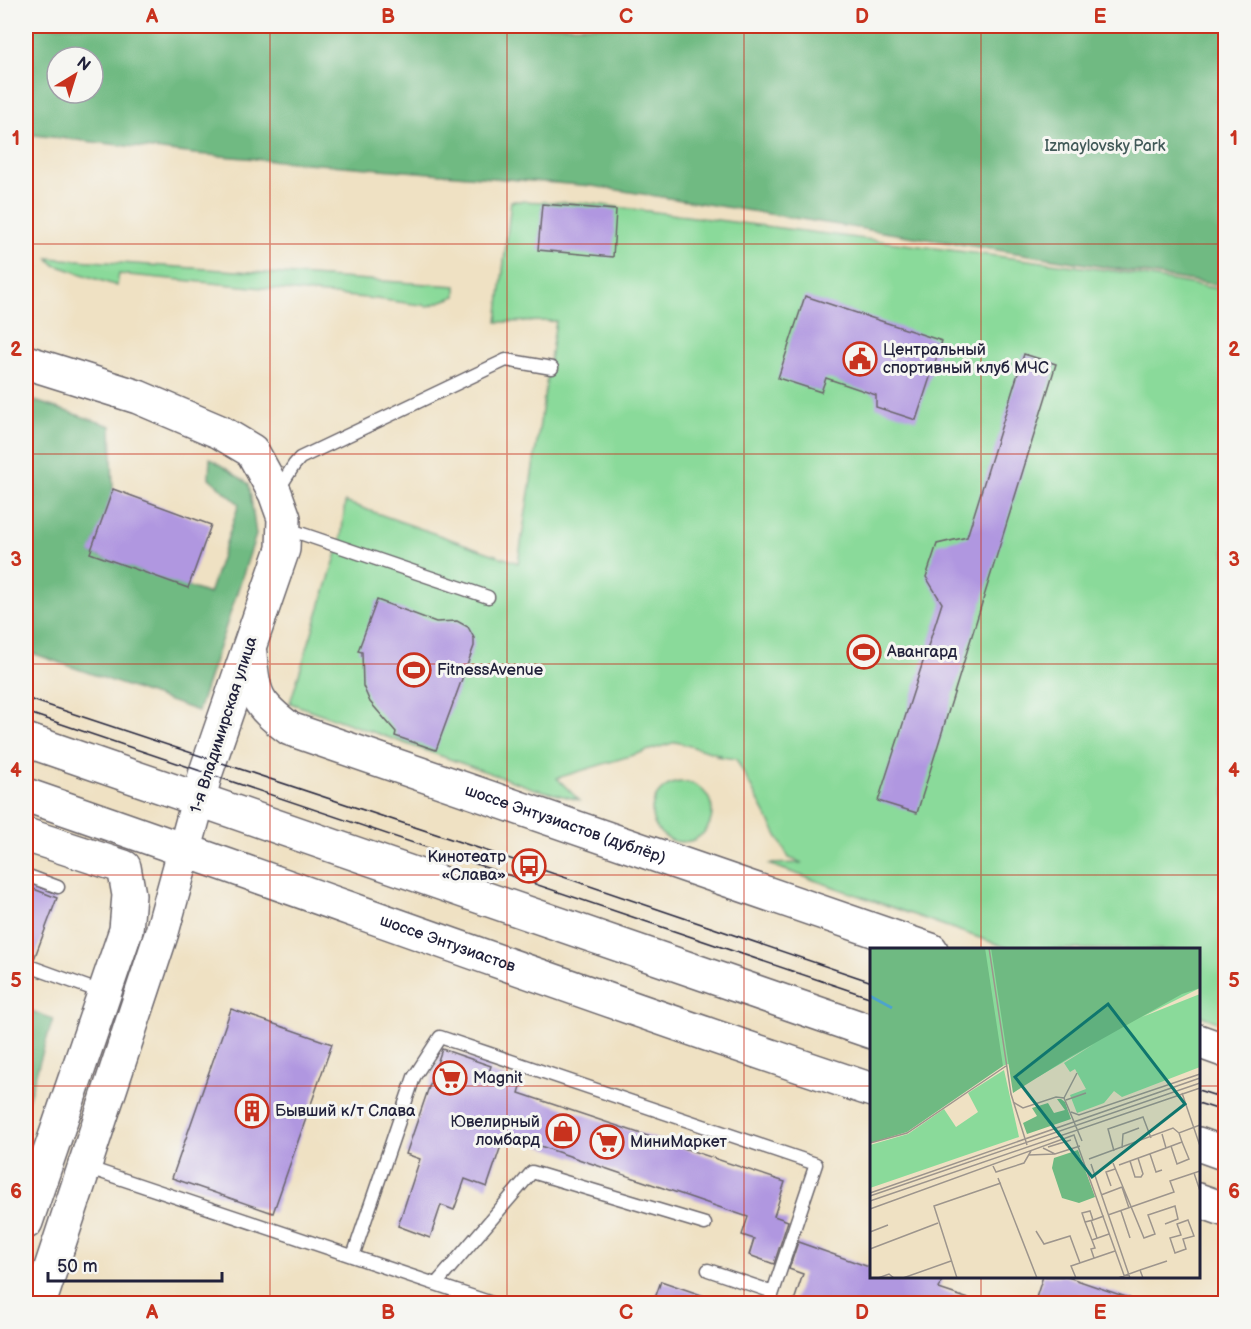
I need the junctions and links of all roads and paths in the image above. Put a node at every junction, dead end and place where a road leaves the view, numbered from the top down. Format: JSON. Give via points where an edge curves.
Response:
{"nodes":[{"id":1,"x":26,"y":362,"type":"edge"},
{"id":2,"x":552,"y":368,"type":"dead end"},
{"id":3,"x":275,"y":494,"type":"junction"},
{"id":4,"x":284,"y":528,"type":"junction"},
{"id":5,"x":488,"y":597,"type":"dead end"},
{"id":6,"x":249,"y":650,"type":"junction"},
{"id":7,"x":26,"y":740,"type":"edge"},
{"id":8,"x":26,"y":795,"type":"edge"},
{"id":9,"x":197,"y":800,"type":"junction"},
{"id":10,"x":26,"y":836,"type":"edge"},
{"id":11,"x":186,"y":849,"type":"junction"},
{"id":12,"x":130,"y":850,"type":"junction"},
{"id":13,"x":26,"y":875,"type":"edge"},
{"id":14,"x":58,"y":887,"type":"dead end"},
{"id":15,"x":925,"y":948,"type":"edge"},
{"id":16,"x":26,"y":965,"type":"edge"},
{"id":17,"x":106,"y":994,"type":"junction"},
{"id":18,"x":870,"y":1031,"type":"edge"},
{"id":19,"x":1200,"y":1042,"type":"edge"},
{"id":20,"x":1226,"y":1051,"type":"edge"},
{"id":21,"x":870,"y":1089,"type":"edge"},
{"id":22,"x":1200,"y":1145,"type":"edge"},
{"id":23,"x":1226,"y":1154,"type":"edge"},
{"id":24,"x":84,"y":1166,"type":"junction"},
{"id":25,"x":1200,"y":1201,"type":"edge"},
{"id":26,"x":1226,"y":1210,"type":"edge"},
{"id":27,"x":26,"y":1222,"type":"edge"},
{"id":28,"x":705,"y":1224,"type":"dead end"},
{"id":29,"x":353,"y":1256,"type":"junction"},
{"id":30,"x":708,"y":1270,"type":"dead end"},
{"id":31,"x":436,"y":1284,"type":"junction"},
{"id":32,"x":771,"y":1298,"type":"edge"},
{"id":33,"x":39,"y":1304,"type":"edge"},
{"id":34,"x":495,"y":1304,"type":"edge"}],
"edges":[{"from":1,"to":3,"type":"main road","name":"1-я Владимирская улица","via":[[138,397],[220,432],[252,452]]},
{"from":2,"to":3,"type":"lane","via":[[506,360],[300,458]]},
{"from":3,"to":4,"type":"main road","name":"1-я Владимирская улица"},
{"from":4,"to":5,"type":"lane"},
{"from":4,"to":6,"type":"main road","name":"1-я Владимирская улица","via":[[283,549]]},
{"from":6,"to":9,"type":"main road","name":"1-я Владимирская улица"},
{"from":6,"to":15,"type":"main road","name":"шоссе Энтузиастов (дублёр)","via":[[252,683],[261,704],[290,729]]},
{"from":7,"to":9,"type":"main road"},
{"from":8,"to":12,"type":"main road","name":"шоссе Энтузиастов"},
{"from":9,"to":11,"type":"main road","name":"1-я Владимирская улица"},
{"from":9,"to":18,"type":"main road"},
{"from":10,"to":12,"type":"main road"},
{"from":11,"to":12,"type":"main road","name":"шоссе Энтузиастов"},
{"from":11,"to":21,"type":"main road","name":"шоссе Энтузиастов","via":[[725,1042]]},
{"from":11,"to":24,"type":"main road","name":"1-я Владимирская улица"},
{"from":12,"to":17,"type":"main road","via":[[126,930]]},
{"from":13,"to":14,"type":"lane"},
{"from":16,"to":17,"type":"lane"},
{"from":17,"to":27,"type":"main road"},
{"from":19,"to":20,"type":"main road"},
{"from":22,"to":23,"type":"main road"},
{"from":24,"to":29,"type":"lane"},
{"from":24,"to":33,"type":"main road","name":"1-я Владимирская улица"},
{"from":25,"to":26,"type":"main road"},
{"from":28,"to":31,"type":"lane","via":[[532,1172]]},
{"from":29,"to":31,"type":"lane"},
{"from":29,"to":32,"type":"lane","via":[[414,1077],[440,1037],[816,1164]]},
{"from":30,"to":32,"type":"lane"},
{"from":31,"to":34,"type":"lane"}]}
